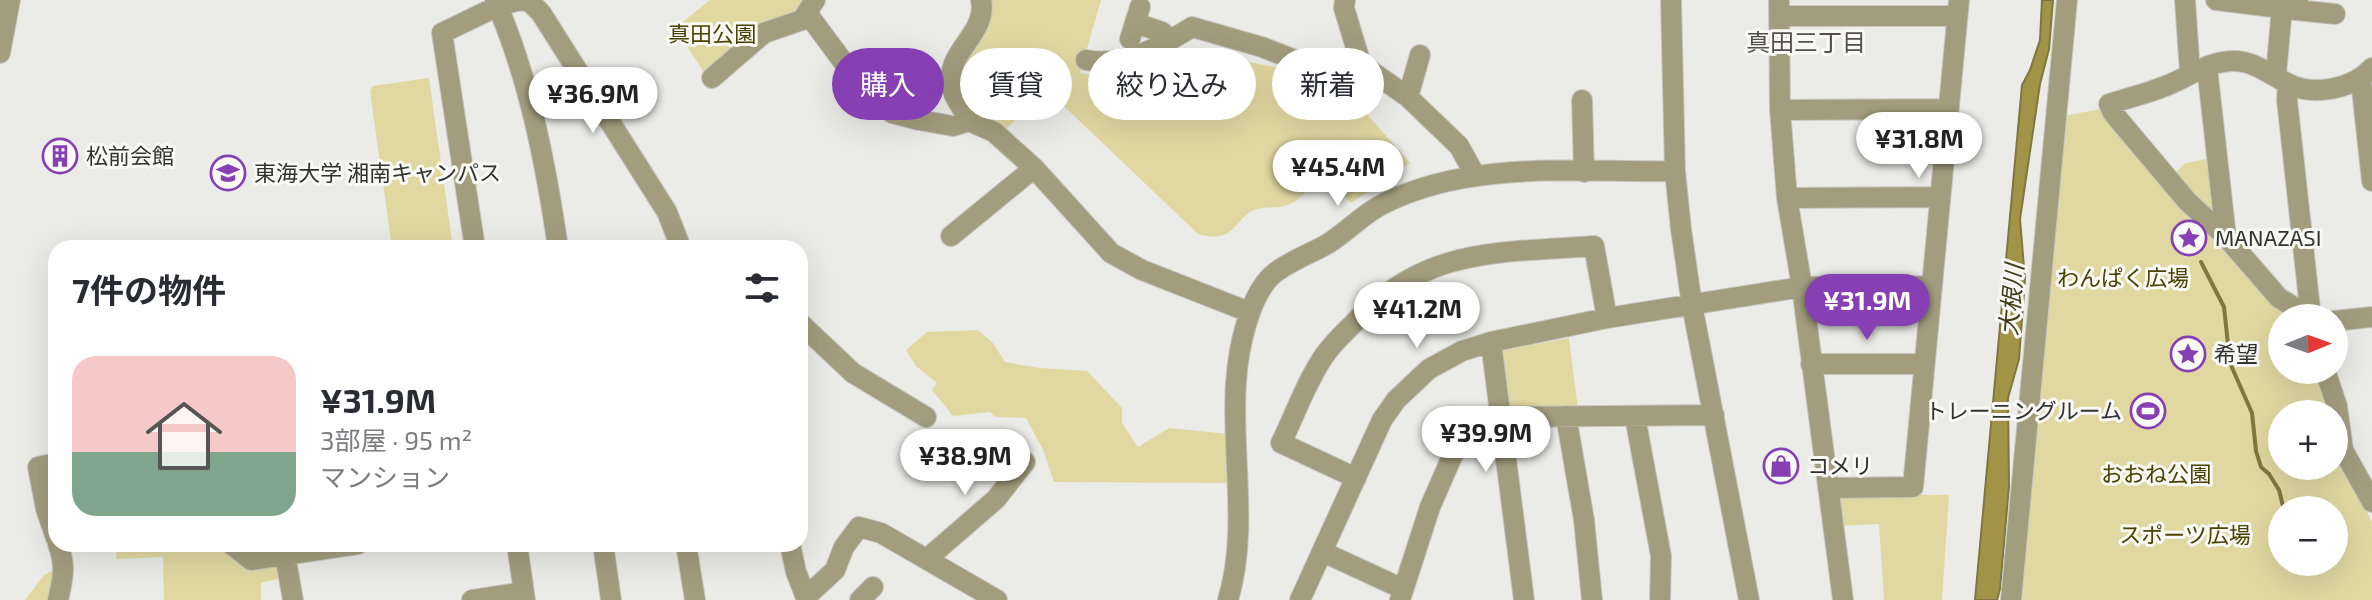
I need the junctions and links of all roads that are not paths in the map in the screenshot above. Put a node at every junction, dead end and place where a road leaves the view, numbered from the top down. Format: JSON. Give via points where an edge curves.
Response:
{"nodes":[{"id":1,"x":10,"y":0,"type":"edge"},
{"id":2,"x":521,"y":0,"type":"edge"},
{"id":3,"x":981,"y":0,"type":"edge"},
{"id":4,"x":1345,"y":0,"type":"edge"},
{"id":5,"x":1671,"y":0,"type":"edge"},
{"id":6,"x":2067,"y":0,"type":"edge"},
{"id":7,"x":2185,"y":0,"type":"edge"},
{"id":8,"x":2216,"y":0,"type":"edge"},
{"id":9,"x":496,"y":3,"type":"edge"},
{"id":10,"x":2292,"y":6,"type":"edge"},
{"id":11,"x":811,"y":7,"type":"edge"},
{"id":12,"x":1779,"y":8,"type":"edge"},
{"id":13,"x":1958,"y":8,"type":"edge"},
{"id":14,"x":2335,"y":14,"type":"dead end"},
{"id":15,"x":1135,"y":23,"type":"dead end"},
{"id":16,"x":1170,"y":41,"type":"junction"},
{"id":17,"x":1356,"y":48,"type":"edge"},
{"id":18,"x":1272,"y":51,"type":"edge"},
{"id":19,"x":0,"y":53,"type":"edge"},
{"id":20,"x":1420,"y":55,"type":"dead end"},
{"id":21,"x":1086,"y":60,"type":"dead end"},
{"id":22,"x":2198,"y":70,"type":"junction"},
{"id":23,"x":2366,"y":74,"type":"edge"},
{"id":24,"x":712,"y":78,"type":"dead end"},
{"id":25,"x":2282,"y":79,"type":"junction"},
{"id":26,"x":1384,"y":80,"type":"edge"},
{"id":27,"x":1408,"y":97,"type":"junction"},
{"id":28,"x":1582,"y":100,"type":"dead end"},
{"id":29,"x":1948,"y":109,"type":"junction"},
{"id":30,"x":1780,"y":110,"type":"junction"},
{"id":31,"x":969,"y":121,"type":"junction"},
{"id":32,"x":1034,"y":168,"type":"junction"},
{"id":33,"x":1675,"y":171,"type":"junction"},
{"id":34,"x":1584,"y":172,"type":"junction"},
{"id":35,"x":1475,"y":175,"type":"junction"},
{"id":36,"x":2372,"y":181,"type":"edge"},
{"id":37,"x":1940,"y":197,"type":"junction"},
{"id":38,"x":1787,"y":198,"type":"junction"},
{"id":39,"x":951,"y":236,"type":"dead end"},
{"id":40,"x":2226,"y":237,"type":"junction"},
{"id":41,"x":474,"y":240,"type":"edge"},
{"id":42,"x":556,"y":240,"type":"edge"},
{"id":43,"x":678,"y":240,"type":"edge"},
{"id":44,"x":1931,"y":286,"type":"junction"},
{"id":45,"x":1802,"y":287,"type":"junction"},
{"id":46,"x":2289,"y":304,"type":"edge"},
{"id":47,"x":2309,"y":304,"type":"edge"},
{"id":48,"x":1692,"y":305,"type":"junction"},
{"id":49,"x":1249,"y":312,"type":"junction"},
{"id":50,"x":2372,"y":317,"type":"edge"},
{"id":51,"x":1607,"y":318,"type":"junction"},
{"id":52,"x":2348,"y":320,"type":"edge"},
{"id":53,"x":808,"y":331,"type":"edge"},
{"id":54,"x":1491,"y":342,"type":"junction"},
{"id":55,"x":1811,"y":364,"type":"junction"},
{"id":56,"x":1923,"y":364,"type":"junction"},
{"id":57,"x":2330,"y":384,"type":"edge"},
{"id":58,"x":1714,"y":415,"type":"junction"},
{"id":59,"x":1566,"y":416,"type":"junction"},
{"id":60,"x":926,"y":417,"type":"dead end"},
{"id":61,"x":1500,"y":417,"type":"junction"},
{"id":62,"x":1635,"y":417,"type":"junction"},
{"id":63,"x":1025,"y":462,"type":"dead end"},
{"id":64,"x":48,"y":465,"type":"edge"},
{"id":65,"x":1356,"y":478,"type":"junction"},
{"id":66,"x":1828,"y":488,"type":"junction"},
{"id":67,"x":2372,"y":502,"type":"edge"},
{"id":68,"x":48,"y":515,"type":"edge"},
{"id":69,"x":61,"y":552,"type":"edge"},
{"id":70,"x":241,"y":552,"type":"edge"},
{"id":71,"x":305,"y":552,"type":"edge"},
{"id":72,"x":518,"y":552,"type":"edge"},
{"id":73,"x":604,"y":552,"type":"edge"},
{"id":74,"x":687,"y":552,"type":"edge"},
{"id":75,"x":792,"y":552,"type":"edge"},
{"id":76,"x":1323,"y":552,"type":"junction"},
{"id":77,"x":285,"y":555,"type":"junction"},
{"id":78,"x":928,"y":558,"type":"junction"},
{"id":79,"x":1402,"y":594,"type":"edge"},
{"id":80,"x":525,"y":596,"type":"edge"},
{"id":81,"x":807,"y":598,"type":"edge"},
{"id":82,"x":58,"y":600,"type":"edge"},
{"id":83,"x":293,"y":600,"type":"edge"},
{"id":84,"x":472,"y":600,"type":"edge"},
{"id":85,"x":611,"y":600,"type":"edge"},
{"id":86,"x":695,"y":600,"type":"edge"},
{"id":87,"x":997,"y":600,"type":"edge"},
{"id":88,"x":1228,"y":600,"type":"edge"},
{"id":89,"x":1300,"y":600,"type":"edge"},
{"id":90,"x":1524,"y":600,"type":"edge"},
{"id":91,"x":1592,"y":600,"type":"edge"},
{"id":92,"x":1660,"y":600,"type":"edge"},
{"id":93,"x":1749,"y":600,"type":"edge"},
{"id":94,"x":1843,"y":600,"type":"edge"},
{"id":95,"x":2011,"y":600,"type":"edge"}],
"edges":[{"from":1,"to":19,"type":"street"},
{"from":2,"to":9,"type":"street"},
{"from":2,"to":43,"type":"street","via":[[541,13],[667,212]]},
{"from":3,"to":31,"type":"street","via":[[983,17],[961,48],[951,75],[954,96]]},
{"from":4,"to":17,"type":"street"},
{"from":5,"to":33,"type":"street"},
{"from":6,"to":95,"type":"street"},
{"from":7,"to":22,"type":"street"},
{"from":8,"to":10,"type":"street"},
{"from":9,"to":41,"type":"street","via":[[442,33]]},
{"from":9,"to":42,"type":"street","via":[[533,117]]},
{"from":10,"to":14,"type":"street"},
{"from":10,"to":25,"type":"street"},
{"from":11,"to":24,"type":"street","via":[[802,20],[764,33]]},
{"from":11,"to":31,"type":"street","via":[[853,75],[892,113],[953,126]]},
{"from":12,"to":13,"type":"street"},
{"from":12,"to":30,"type":"street"},
{"from":13,"to":29,"type":"street"},
{"from":15,"to":16,"type":"street","via":[[1162,32]]},
{"from":16,"to":18,"type":"street","via":[[1192,27]]},
{"from":16,"to":21,"type":"street","via":[[1136,56]]},
{"from":20,"to":27,"type":"street"},
{"from":22,"to":25,"type":"street","via":[[2239,61]]},
{"from":22,"to":40,"type":"street"},
{"from":22,"to":40,"type":"street","via":[[2165,87],[2109,104],[2187,201]]},
{"from":23,"to":25,"type":"street","via":[[2338,88],[2308,88]]},
{"from":23,"to":36,"type":"street"},
{"from":25,"to":47,"type":"street"},
{"from":26,"to":27,"type":"street"},
{"from":27,"to":35,"type":"street","via":[[1459,146]]},
{"from":28,"to":34,"type":"street"},
{"from":29,"to":30,"type":"street"},
{"from":29,"to":37,"type":"street"},
{"from":30,"to":38,"type":"street"},
{"from":31,"to":32,"type":"street","via":[[994,132]]},
{"from":32,"to":39,"type":"street"},
{"from":32,"to":49,"type":"street","via":[[1111,253]]},
{"from":33,"to":34,"type":"street"},
{"from":33,"to":48,"type":"street"},
{"from":34,"to":35,"type":"street"},
{"from":35,"to":49,"type":"street","via":[[1387,202],[1363,215],[1332,241],[1278,270]]},
{"from":37,"to":38,"type":"street"},
{"from":37,"to":44,"type":"street"},
{"from":38,"to":45,"type":"street"},
{"from":40,"to":46,"type":"street"},
{"from":44,"to":45,"type":"street"},
{"from":44,"to":56,"type":"street"},
{"from":45,"to":48,"type":"street"},
{"from":45,"to":55,"type":"street"},
{"from":48,"to":51,"type":"street"},
{"from":48,"to":58,"type":"street"},
{"from":49,"to":88,"type":"street","via":[[1236,381],[1238,530]]},
{"from":50,"to":52,"type":"street"},
{"from":51,"to":54,"type":"street"},
{"from":51,"to":65,"type":"street","via":[[1594,246],[1476,255],[1405,279],[1372,304],[1324,355],[1281,443]]},
{"from":53,"to":60,"type":"street","via":[[853,373]]},
{"from":54,"to":61,"type":"street"},
{"from":54,"to":65,"type":"street","via":[[1441,361],[1405,389],[1382,420]]},
{"from":55,"to":56,"type":"street"},
{"from":55,"to":66,"type":"street"},
{"from":56,"to":66,"type":"street","via":[[1913,487]]},
{"from":57,"to":67,"type":"street","via":[[2343,450]]},
{"from":58,"to":62,"type":"street"},
{"from":58,"to":93,"type":"street"},
{"from":59,"to":61,"type":"street"},
{"from":59,"to":62,"type":"street"},
{"from":59,"to":91,"type":"street"},
{"from":61,"to":79,"type":"street","via":[[1464,432],[1430,507]]},
{"from":61,"to":90,"type":"street"},
{"from":62,"to":92,"type":"street","via":[[1661,556]]},
{"from":63,"to":78,"type":"street","via":[[996,499]]},
{"from":64,"to":68,"type":"street","via":[[38,467]]},
{"from":65,"to":76,"type":"street"},
{"from":66,"to":94,"type":"street"},
{"from":69,"to":82,"type":"street","via":[[65,575]]},
{"from":70,"to":77,"type":"street","via":[[251,560]]},
{"from":71,"to":77,"type":"street"},
{"from":72,"to":80,"type":"street"},
{"from":73,"to":85,"type":"street"},
{"from":74,"to":86,"type":"street"},
{"from":75,"to":81,"type":"street"},
{"from":76,"to":79,"type":"street"},
{"from":76,"to":89,"type":"street"},
{"from":77,"to":83,"type":"street"},
{"from":78,"to":81,"type":"street","via":[[859,527],[835,570]]},
{"from":78,"to":87,"type":"street"},
{"from":80,"to":84,"type":"street"}]}
